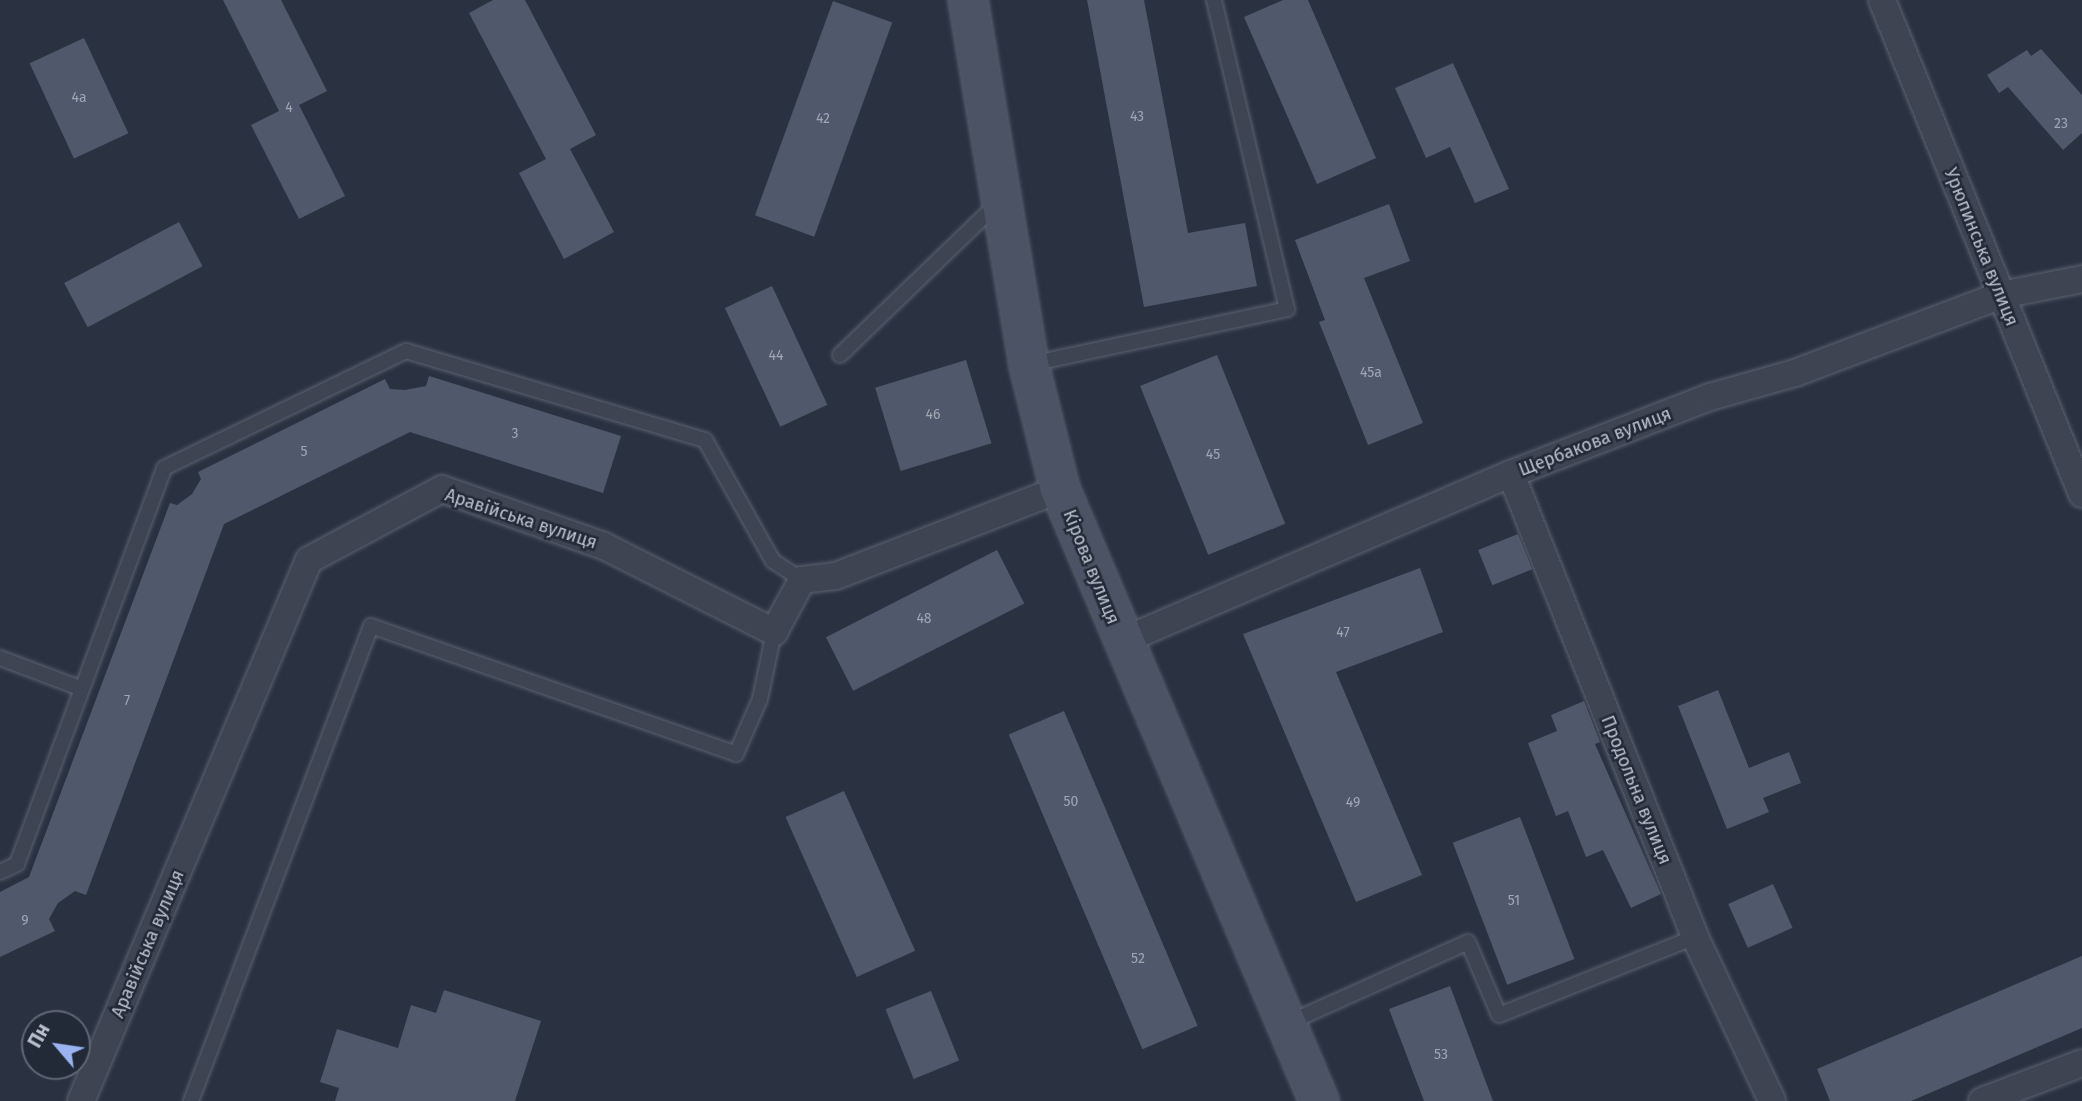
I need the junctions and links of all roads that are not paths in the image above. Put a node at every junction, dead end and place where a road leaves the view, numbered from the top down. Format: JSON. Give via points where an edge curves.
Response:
{"nodes":[{"id":1,"x":968,"y":0,"type":"edge"},
{"id":2,"x":1214,"y":0,"type":"edge"},
{"id":3,"x":1882,"y":0,"type":"edge"},
{"id":4,"x":1002,"y":200,"type":"junction"},
{"id":5,"x":2082,"y":279,"type":"edge"},
{"id":6,"x":2001,"y":295,"type":"junction"},
{"id":7,"x":841,"y":355,"type":"dead end"},
{"id":8,"x":1029,"y":365,"type":"junction"},
{"id":9,"x":1511,"y":474,"type":"junction"},
{"id":10,"x":1060,"y":489,"type":"junction"},
{"id":11,"x":2082,"y":494,"type":"edge"},
{"id":12,"x":802,"y":580,"type":"junction"},
{"id":13,"x":774,"y":632,"type":"junction"},
{"id":14,"x":1120,"y":642,"type":"junction"},
{"id":15,"x":0,"y":658,"type":"edge"},
{"id":16,"x":80,"y":688,"type":"junction"},
{"id":17,"x":0,"y":873,"type":"edge"},
{"id":18,"x":1695,"y":937,"type":"junction"},
{"id":19,"x":1286,"y":1024,"type":"junction"},
{"id":20,"x":2082,"y":1063,"type":"edge"},
{"id":21,"x":81,"y":1101,"type":"edge"},
{"id":22,"x":191,"y":1101,"type":"edge"},
{"id":23,"x":1319,"y":1101,"type":"edge"},
{"id":24,"x":1772,"y":1101,"type":"edge"},
{"id":25,"x":1982,"y":1101,"type":"edge"}],
"edges":[{"from":1,"to":4,"type":"street","name":"Кірова вулиця"},
{"from":2,"to":8,"type":"lane","via":[[1287,309]]},
{"from":3,"to":6,"type":"street","name":"Урюпинська вулиця"},
{"from":4,"to":7,"type":"lane"},
{"from":4,"to":8,"type":"street","name":"Кірова вулиця"},
{"from":5,"to":6,"type":"street","name":"Щербакова вулиця"},
{"from":6,"to":9,"type":"street","name":"Щербакова вулиця"},
{"from":6,"to":11,"type":"street","name":"Урюпинська вулиця"},
{"from":8,"to":10,"type":"street","name":"Кірова вулиця"},
{"from":9,"to":14,"type":"street","name":"Щербакова вулиця"},
{"from":9,"to":18,"type":"street","name":"Продольна вулиця"},
{"from":10,"to":12,"type":"street","via":[[836,576]]},
{"from":10,"to":14,"type":"street","name":"Кірова вулиця"},
{"from":12,"to":13,"type":"street"},
{"from":12,"to":16,"type":"lane","via":[[773,561],[705,440],[406,351],[164,468]]},
{"from":13,"to":21,"type":"street","name":"Аравійська вулиця","via":[[604,546],[442,489],[309,560]]},
{"from":13,"to":22,"type":"lane","via":[[760,699],[736,754],[370,626]]},
{"from":14,"to":19,"type":"street","name":"Кірова вулиця"},
{"from":15,"to":16,"type":"lane"},
{"from":16,"to":17,"type":"lane","via":[[17,864]]},
{"from":18,"to":19,"type":"lane","via":[[1499,1015],[1468,942]]},
{"from":18,"to":24,"type":"street","name":"Продольна вулиця"},
{"from":19,"to":23,"type":"street","name":"Кірова вулиця"},
{"from":20,"to":25,"type":"street"}]}
